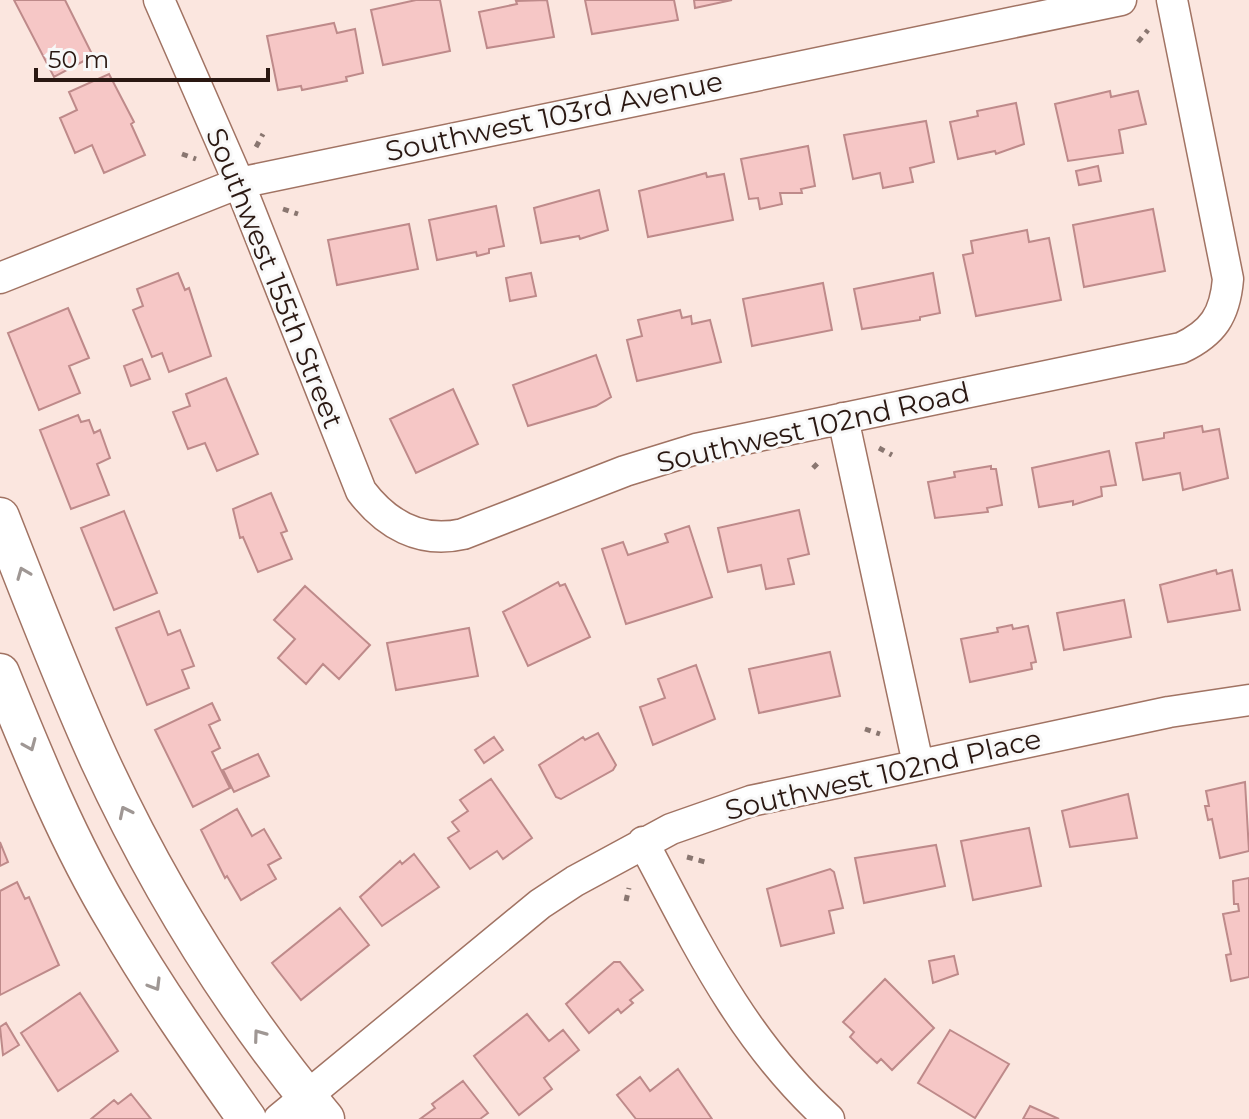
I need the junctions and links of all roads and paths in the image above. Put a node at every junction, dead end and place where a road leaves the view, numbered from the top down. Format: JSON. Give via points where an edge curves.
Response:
{"nodes":[{"id":1,"x":159,"y":0,"type":"edge"},
{"id":2,"x":1121,"y":0,"type":"edge"},
{"id":3,"x":1172,"y":0,"type":"edge"},
{"id":4,"x":1149,"y":29,"type":"dead end"},
{"id":5,"x":1138,"y":42,"type":"dead end"},
{"id":6,"x":263,"y":134,"type":"dead end"},
{"id":7,"x":253,"y":151,"type":"dead end"},
{"id":8,"x":182,"y":154,"type":"dead end"},
{"id":9,"x":198,"y":160,"type":"dead end"},
{"id":10,"x":239,"y":183,"type":"junction"},
{"id":11,"x":283,"y":209,"type":"dead end"},
{"id":12,"x":298,"y":214,"type":"dead end"},
{"id":13,"x":0,"y":278,"type":"edge"},
{"id":14,"x":843,"y":418,"type":"junction"},
{"id":15,"x":878,"y":447,"type":"dead end"},
{"id":16,"x":892,"y":455,"type":"dead end"},
{"id":17,"x":0,"y":517,"type":"edge"},
{"id":18,"x":416,"y":534,"type":"joint"},
{"id":19,"x":0,"y":673,"type":"edge"},
{"id":20,"x":1249,"y":700,"type":"edge"},
{"id":21,"x":865,"y":729,"type":"dead end"},
{"id":22,"x":880,"y":734,"type":"dead end"},
{"id":23,"x":918,"y":764,"type":"junction"},
{"id":24,"x":643,"y":842,"type":"junction"},
{"id":25,"x":687,"y":857,"type":"dead end"},
{"id":26,"x":705,"y":862,"type":"dead end"},
{"id":27,"x":629,"y":888,"type":"dead end"},
{"id":28,"x":626,"y":901,"type":"dead end"},
{"id":29,"x":303,"y":1111,"type":"edge"},
{"id":30,"x":247,"y":1119,"type":"edge"},
{"id":31,"x":829,"y":1119,"type":"edge"}],
"edges":[{"from":1,"to":10,"type":"street","name":"Southwest 155th Street"},
{"from":2,"to":10,"type":"street","name":"Southwest 103rd Avenue"},
{"from":3,"to":14,"type":"street","name":"Southwest 102nd Road","via":[[1228,279],[1223,312],[1214,328],[1181,348]]},
{"from":4,"to":5,"type":"path"},
{"from":6,"to":7,"type":"path"},
{"from":8,"to":9,"type":"path"},
{"from":10,"to":13,"type":"street","name":"Southwest 103rd Avenue"},
{"from":10,"to":18,"type":"street","name":"Southwest 155th Street","via":[[361,491],[389,521]]},
{"from":11,"to":12,"type":"path"},
{"from":14,"to":18,"type":"street","name":"Southwest 102nd Road","via":[[625,471],[463,534]]},
{"from":14,"to":23,"type":"street"},
{"from":15,"to":16,"type":"path"},
{"from":29,"to":17,"type":"street","one_way":true,"via":[[155,872],[88,733]]},
{"from":19,"to":30,"type":"street","one_way":true,"via":[[56,806],[114,919]]},
{"from":20,"to":23,"type":"street","name":"Southwest 102nd Place"},
{"from":21,"to":22,"type":"path"},
{"from":23,"to":24,"type":"street","name":"Southwest 102nd Place","via":[[751,801]]},
{"from":24,"to":29,"type":"street","name":"Southwest 102nd Place","via":[[540,904]]},
{"from":24,"to":31,"type":"street","via":[[728,1001],[781,1071]]},
{"from":25,"to":26,"type":"path"},
{"from":27,"to":28,"type":"path"}]}
